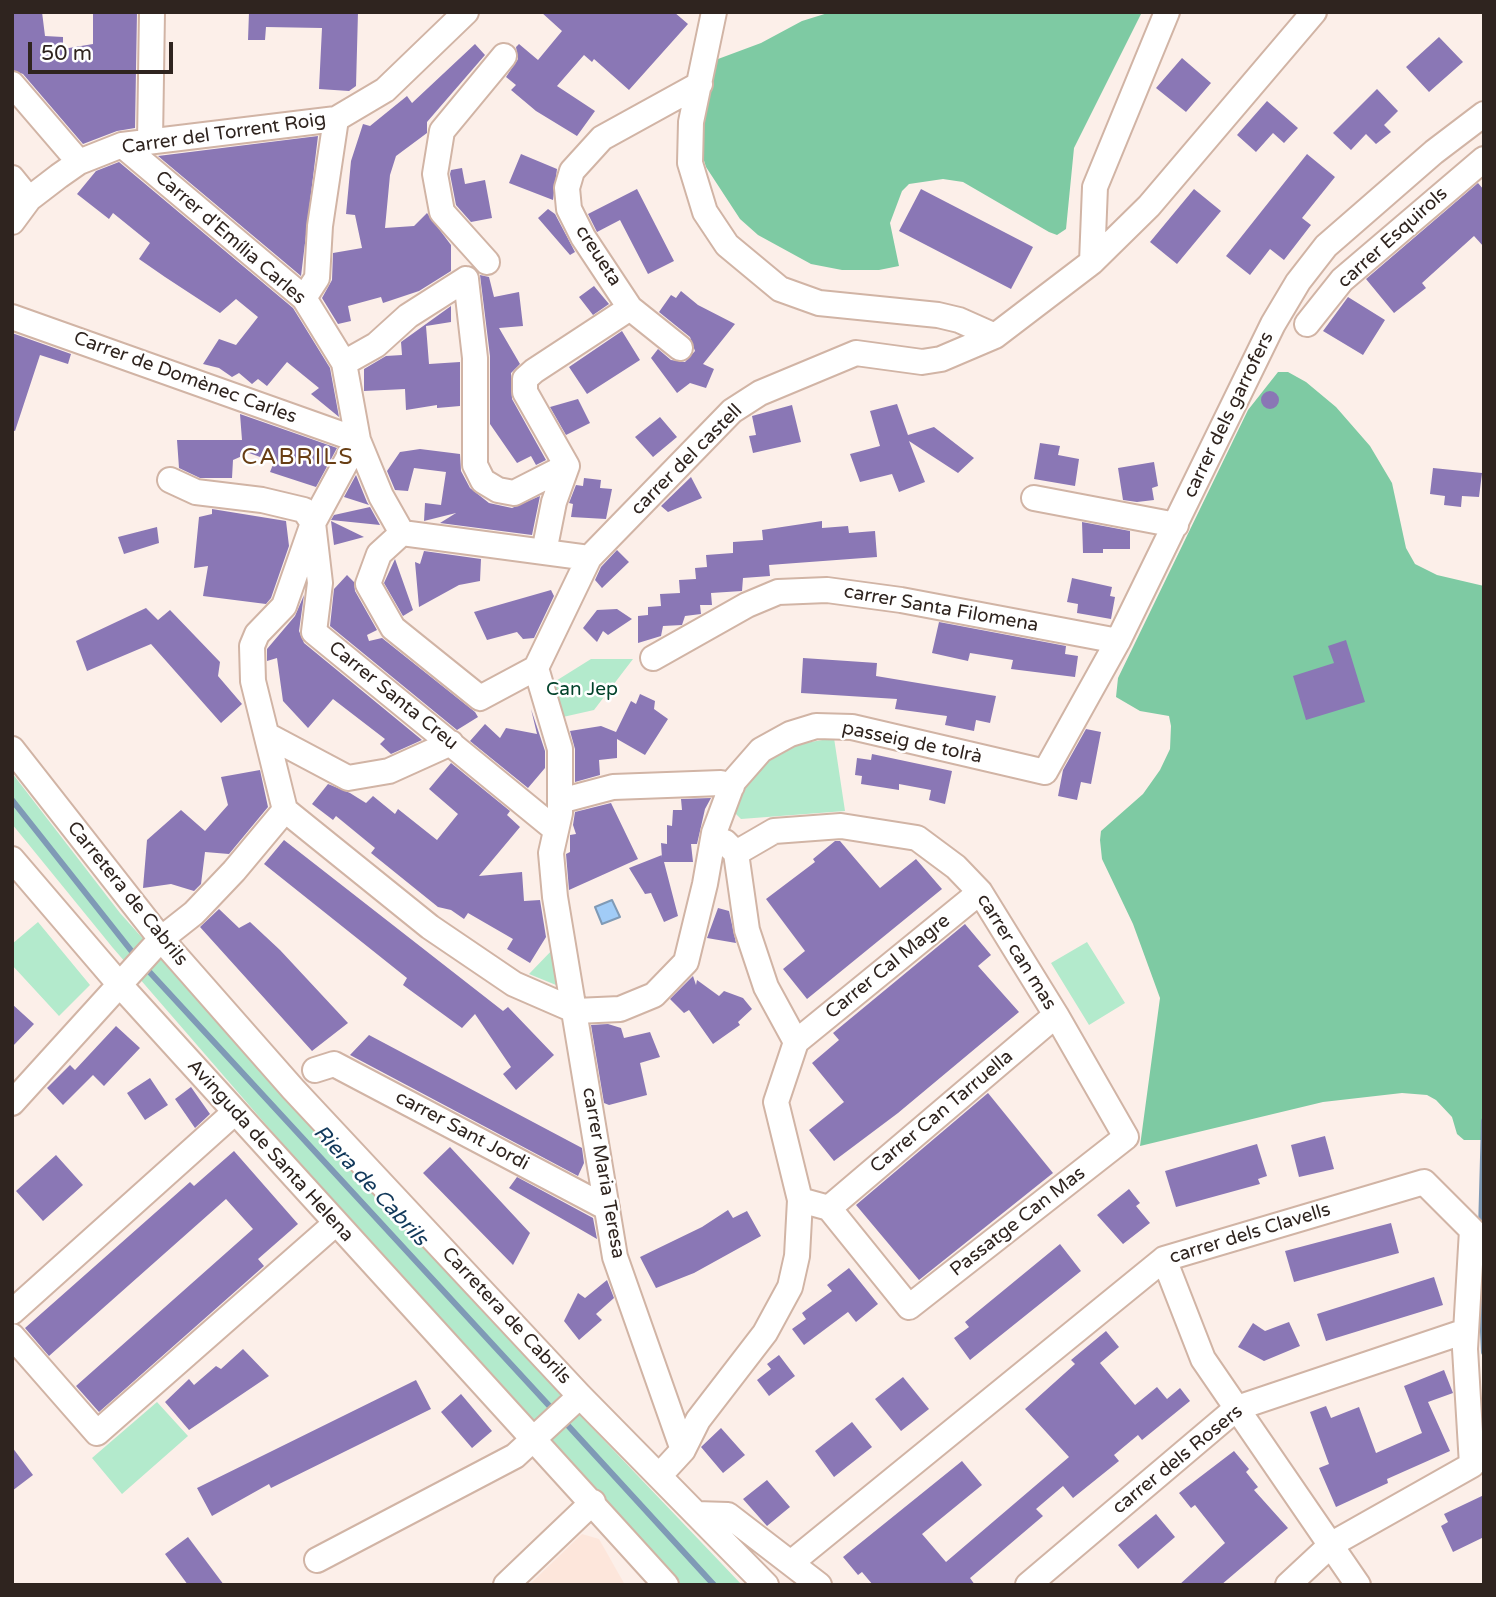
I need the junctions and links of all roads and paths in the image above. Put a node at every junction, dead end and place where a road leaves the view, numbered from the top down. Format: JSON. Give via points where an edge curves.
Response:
{"nodes":[{"id":1,"x":152,"y":12,"type":"edge"},
{"id":2,"x":466,"y":12,"type":"edge"},
{"id":3,"x":714,"y":12,"type":"edge"},
{"id":4,"x":1167,"y":12,"type":"edge"},
{"id":5,"x":1314,"y":12,"type":"edge"},
{"id":6,"x":504,"y":56,"type":"dead end"},
{"id":7,"x":12,"y":84,"type":"edge"},
{"id":8,"x":700,"y":85,"type":"junction"},
{"id":9,"x":1484,"y":114,"type":"edge"},
{"id":10,"x":336,"y":119,"type":"junction"},
{"id":11,"x":150,"y":141,"type":"junction"},
{"id":12,"x":121,"y":145,"type":"junction"},
{"id":13,"x":1484,"y":159,"type":"edge"},
{"id":14,"x":79,"y":162,"type":"junction"},
{"id":15,"x":12,"y":178,"type":"edge"},
{"id":16,"x":29,"y":199,"type":"junction"},
{"id":17,"x":12,"y":222,"type":"edge"},
{"id":18,"x":488,"y":262,"type":"dead end"},
{"id":19,"x":1092,"y":262,"type":"junction"},
{"id":20,"x":304,"y":298,"type":"junction"},
{"id":21,"x":630,"y":308,"type":"junction"},
{"id":22,"x":12,"y":317,"type":"edge"},
{"id":23,"x":1307,"y":324,"type":"dead end"},
{"id":24,"x":995,"y":336,"type":"junction"},
{"id":25,"x":680,"y":348,"type":"dead end"},
{"id":26,"x":344,"y":363,"type":"junction"},
{"id":27,"x":370,"y":450,"type":"junction"},
{"id":28,"x":567,"y":466,"type":"junction"},
{"id":29,"x":170,"y":480,"type":"dead end"},
{"id":30,"x":1034,"y":498,"type":"dead end"},
{"id":31,"x":313,"y":523,"type":"junction"},
{"id":32,"x":1176,"y":525,"type":"junction"},
{"id":33,"x":402,"y":533,"type":"junction"},
{"id":34,"x":544,"y":552,"type":"junction"},
{"id":35,"x":589,"y":558,"type":"junction"},
{"id":36,"x":1118,"y":641,"type":"junction"},
{"id":37,"x":653,"y":659,"type":"dead end"},
{"id":38,"x":537,"y":668,"type":"junction"},
{"id":39,"x":267,"y":735,"type":"junction"},
{"id":40,"x":451,"y":743,"type":"junction"},
{"id":41,"x":12,"y":749,"type":"edge"},
{"id":42,"x":1045,"y":772,"type":"joint"},
{"id":43,"x":732,"y":786,"type":"junction"},
{"id":44,"x":560,"y":801,"type":"junction"},
{"id":45,"x":285,"y":810,"type":"junction"},
{"id":46,"x":556,"y":830,"type":"junction"},
{"id":47,"x":714,"y":833,"type":"junction"},
{"id":48,"x":736,"y":853,"type":"junction"},
{"id":49,"x":12,"y":859,"type":"edge"},
{"id":50,"x":980,"y":892,"type":"junction"},
{"id":51,"x":157,"y":943,"type":"junction"},
{"id":52,"x":125,"y":980,"type":"junction"},
{"id":53,"x":576,"y":1011,"type":"junction"},
{"id":54,"x":1056,"y":1015,"type":"junction"},
{"id":55,"x":796,"y":1042,"type":"junction"},
{"id":56,"x":315,"y":1070,"type":"dead end"},
{"id":57,"x":12,"y":1103,"type":"edge"},
{"id":58,"x":235,"y":1112,"type":"junction"},
{"id":59,"x":1126,"y":1138,"type":"joint"},
{"id":60,"x":800,"y":1200,"type":"junction"},
{"id":61,"x":607,"y":1208,"type":"junction"},
{"id":62,"x":829,"y":1208,"type":"junction"},
{"id":63,"x":336,"y":1223,"type":"junction"},
{"id":64,"x":1164,"y":1259,"type":"junction"},
{"id":65,"x":12,"y":1312,"type":"edge"},
{"id":66,"x":1466,"y":1331,"type":"junction"},
{"id":67,"x":12,"y":1336,"type":"edge"},
{"id":68,"x":576,"y":1400,"type":"junction"},
{"id":69,"x":1237,"y":1408,"type":"junction"},
{"id":70,"x":536,"y":1435,"type":"junction"},
{"id":71,"x":683,"y":1450,"type":"junction"},
{"id":72,"x":659,"y":1476,"type":"junction"},
{"id":73,"x":593,"y":1502,"type":"junction"},
{"id":74,"x":696,"y":1514,"type":"junction"},
{"id":75,"x":1332,"y":1544,"type":"junction"},
{"id":76,"x":317,"y":1560,"type":"dead end"},
{"id":77,"x":792,"y":1562,"type":"junction"},
{"id":78,"x":506,"y":1585,"type":"edge"},
{"id":79,"x":666,"y":1585,"type":"edge"},
{"id":80,"x":766,"y":1585,"type":"edge"},
{"id":81,"x":819,"y":1585,"type":"edge"},
{"id":82,"x":1028,"y":1585,"type":"edge"},
{"id":83,"x":1288,"y":1585,"type":"edge"},
{"id":84,"x":1358,"y":1585,"type":"edge"}],
"edges":[{"from":1,"to":11,"type":"street"},
{"from":2,"to":10,"type":"street","name":"Carrer del Torrent Roig","via":[[385,90]]},
{"from":3,"to":8,"type":"street"},
{"from":4,"to":19,"type":"street","via":[[1095,187]]},
{"from":5,"to":19,"type":"street","via":[[1149,206]]},
{"from":6,"to":18,"type":"street","via":[[442,131],[435,174],[442,212]]},
{"from":7,"to":14,"type":"street"},
{"from":8,"to":21,"type":"street","name":"creueta","via":[[602,138],[572,170],[567,188],[569,209]]},
{"from":8,"to":24,"type":"street","via":[[691,122],[690,163],[705,212],[727,245],[753,269],[780,289],[819,303],[938,315]]},
{"from":9,"to":32,"type":"street","name":"carrer dels garrofers","via":[[1326,246],[1298,282]]},
{"from":10,"to":11,"type":"street","name":"Carrer del Torrent Roig"},
{"from":10,"to":20,"type":"street","via":[[317,278]]},
{"from":11,"to":12,"type":"street","name":"Carrer del Torrent Roig"},
{"from":12,"to":14,"type":"street","name":"Carrer del Torrent Roig"},
{"from":12,"to":20,"type":"street","name":"Carrer d'Emília Carles"},
{"from":13,"to":23,"type":"street","name":"carrer Esquirols","via":[[1342,280]]},
{"from":14,"to":16,"type":"street","name":"Carrer del Torrent Roig"},
{"from":15,"to":16,"type":"street"},
{"from":16,"to":17,"type":"street","name":"Carrer del Torrent Roig"},
{"from":19,"to":24,"type":"street","name":"carrer del castell"},
{"from":20,"to":26,"type":"street","name":"Carrer d'Emília Carles"},
{"from":21,"to":25,"type":"street","name":"creueta"},
{"from":21,"to":28,"type":"street","via":[[525,379],[525,392]]},
{"from":22,"to":27,"type":"street","name":"Carrer de Domènec Carles"},
{"from":24,"to":35,"type":"street","name":"carrer del castell","via":[[931,362],[856,353],[760,393],[732,411]]},
{"from":26,"to":27,"type":"street","name":"Carrer d'Emília Carles"},
{"from":26,"to":28,"type":"street","via":[[466,279],[475,358],[475,465],[483,481],[514,493]]},
{"from":27,"to":31,"type":"street"},
{"from":27,"to":33,"type":"street","name":"Carrer d'Emília Carles"},
{"from":28,"to":34,"type":"street"},
{"from":29,"to":31,"type":"street","via":[[196,492],[303,510]]},
{"from":30,"to":32,"type":"street"},
{"from":31,"to":39,"type":"street","via":[[284,606],[257,634],[252,646],[253,681]]},
{"from":31,"to":40,"type":"street","name":"Carrer Santa Creu","via":[[320,583],[314,632]]},
{"from":32,"to":36,"type":"street","name":"carrer dels garrofers"},
{"from":33,"to":34,"type":"street"},
{"from":33,"to":38,"type":"street","via":[[379,554],[370,574],[370,590],[393,628],[480,698]]},
{"from":34,"to":35,"type":"street"},
{"from":35,"to":38,"type":"street"},
{"from":36,"to":37,"type":"street","name":"carrer Santa Filomena","via":[[901,600],[778,592],[747,604]]},
{"from":36,"to":42,"type":"street","name":"carrer dels garrofers"},
{"from":38,"to":44,"type":"street","via":[[560,749]]},
{"from":39,"to":40,"type":"street","via":[[348,778],[388,771]]},
{"from":39,"to":45,"type":"street"},
{"from":40,"to":46,"type":"street","name":"Carrer Santa Creu"},
{"from":41,"to":51,"type":"street","name":"Carretera de Cabrils"},
{"from":42,"to":43,"type":"street","name":"passeig de tolrà","via":[[852,727],[816,726],[761,750]]},
{"from":43,"to":44,"type":"street","via":[[613,787]]},
{"from":43,"to":47,"type":"street","name":"passeig de tolrà"},
{"from":44,"to":46,"type":"street"},
{"from":45,"to":51,"type":"street","via":[[194,913]]},
{"from":45,"to":53,"type":"street","via":[[430,927],[514,984]]},
{"from":46,"to":53,"type":"street","via":[[551,853],[555,898]]},
{"from":47,"to":48,"type":"street"},
{"from":47,"to":53,"type":"street","name":"passeig de tolrà","via":[[686,962],[654,995],[620,1009]]},
{"from":48,"to":50,"type":"street","name":"carrer can mas","via":[[774,831],[841,827],[917,838]]},
{"from":48,"to":55,"type":"street","via":[[747,930],[766,987]]},
{"from":49,"to":52,"type":"street","name":"Avinguda de Santa Helena"},
{"from":50,"to":54,"type":"street","name":"carrer can mas"},
{"from":50,"to":55,"type":"street","name":"Carrer Cal Magre"},
{"from":51,"to":52,"type":"street"},
{"from":51,"to":68,"type":"street","name":"Carretera de Cabrils"},
{"from":52,"to":57,"type":"street"},
{"from":52,"to":58,"type":"street","name":"Avinguda de Santa Helena"},
{"from":53,"to":61,"type":"street","name":"carrer Maria Teresa"},
{"from":54,"to":59,"type":"street","name":"carrer can mas"},
{"from":54,"to":62,"type":"street","name":"Carrer Can Tarruella"},
{"from":55,"to":60,"type":"street","via":[[776,1102]]},
{"from":56,"to":61,"type":"street","name":"carrer Sant Jordi","via":[[334,1064]]},
{"from":58,"to":63,"type":"street","name":"Avinguda de Santa Helena"},
{"from":58,"to":65,"type":"street"},
{"from":59,"to":62,"type":"street","name":"Passatge Can Mas","via":[[909,1307]]},
{"from":60,"to":62,"type":"street"},
{"from":60,"to":71,"type":"street","via":[[790,1287],[765,1333],[698,1420]]},
{"from":61,"to":71,"type":"street","name":"carrer Maria Teresa","via":[[615,1257]]},
{"from":63,"to":67,"type":"street","via":[[97,1433]]},
{"from":63,"to":70,"type":"street","name":"Avinguda de Santa Helena"},
{"from":64,"to":66,"type":"street","name":"carrer dels Clavells","via":[[1424,1182],[1472,1230]]},
{"from":64,"to":69,"type":"street","via":[[1203,1359]]},
{"from":64,"to":77,"type":"street","name":"carrer dels Clavells"},
{"from":66,"to":69,"type":"street","name":"carrer dels Rosers"},
{"from":66,"to":75,"type":"street","name":"carrer dels Clavells","via":[[1472,1465]]},
{"from":68,"to":70,"type":"street"},
{"from":68,"to":72,"type":"street","name":"Carretera de Cabrils"},
{"from":69,"to":75,"type":"street"},
{"from":69,"to":82,"type":"street","name":"carrer dels Rosers"},
{"from":70,"to":73,"type":"street","name":"Avinguda de Santa Helena"},
{"from":70,"to":76,"type":"street","via":[[515,1456]]},
{"from":71,"to":72,"type":"street"},
{"from":72,"to":74,"type":"street","name":"Carretera de Cabrils"},
{"from":73,"to":78,"type":"street"},
{"from":73,"to":79,"type":"street","name":"Avinguda de Santa Helena"},
{"from":74,"to":77,"type":"street","via":[[728,1515]]},
{"from":74,"to":80,"type":"street","name":"Carretera de Cabrils"},
{"from":75,"to":83,"type":"street"},
{"from":75,"to":84,"type":"street"},
{"from":77,"to":81,"type":"street"}]}
